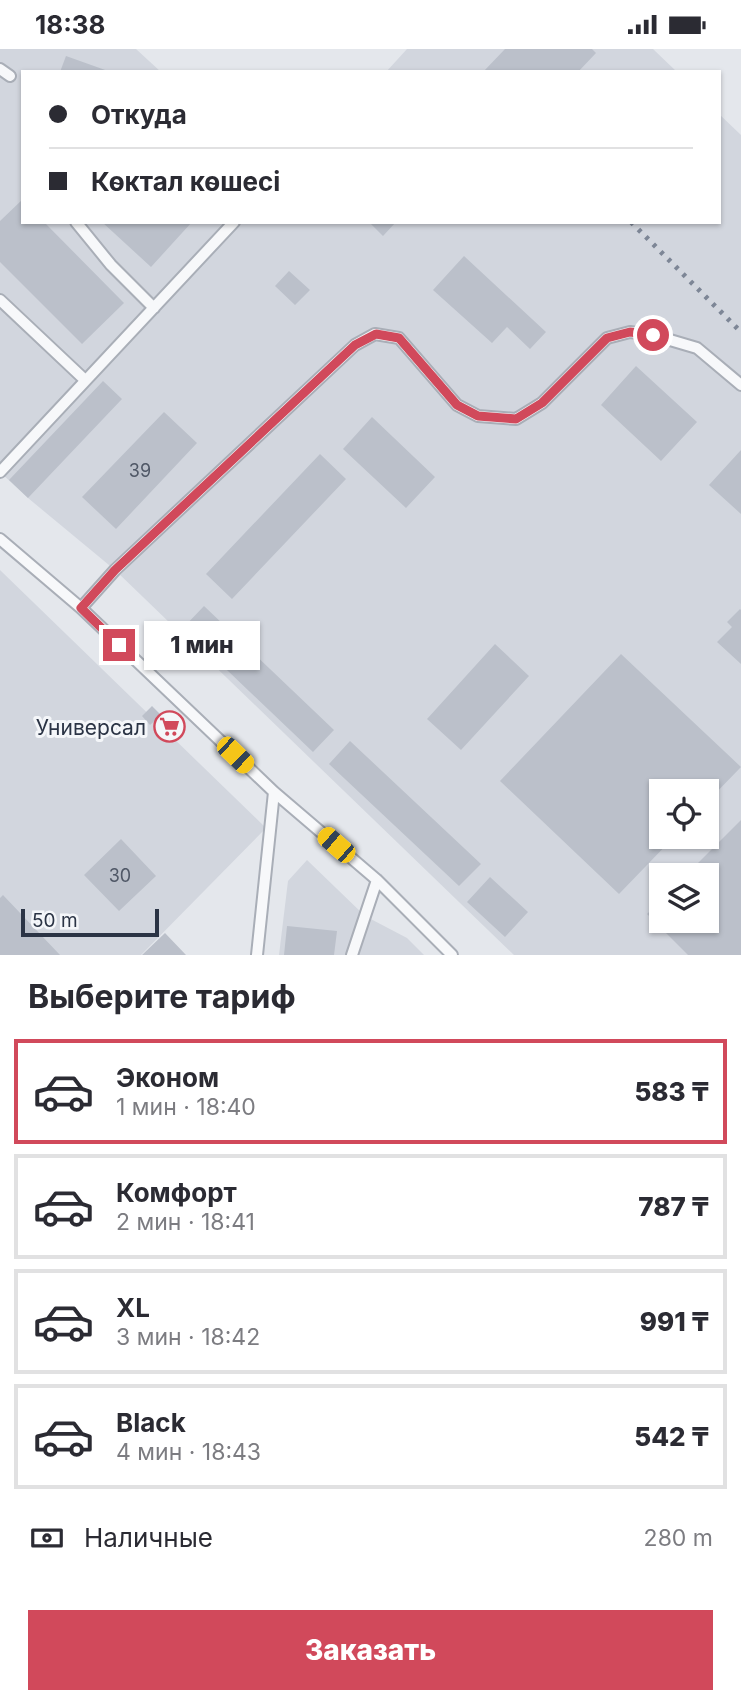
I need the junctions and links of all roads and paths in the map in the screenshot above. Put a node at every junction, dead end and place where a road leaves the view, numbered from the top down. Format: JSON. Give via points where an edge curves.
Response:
{"nodes":[{"id":1,"x":78,"y":224,"type":"edge"},
{"id":2,"x":232,"y":224,"type":"edge"},
{"id":3,"x":0,"y":300,"type":"edge"},
{"id":4,"x":154,"y":308,"type":"junction"},
{"id":5,"x":85,"y":380,"type":"junction"},
{"id":6,"x":741,"y":385,"type":"edge"},
{"id":7,"x":0,"y":472,"type":"edge"},
{"id":8,"x":0,"y":539,"type":"edge"},
{"id":9,"x":81,"y":608,"type":"junction"},
{"id":10,"x":274,"y":792,"type":"junction"},
{"id":11,"x":377,"y":880,"type":"junction"},
{"id":12,"x":257,"y":955,"type":"edge"},
{"id":13,"x":352,"y":955,"type":"edge"},
{"id":14,"x":452,"y":955,"type":"edge"}],
"edges":[{"from":1,"to":4,"type":"lane"},
{"from":2,"to":4,"type":"lane"},
{"from":3,"to":5,"type":"lane"},
{"from":4,"to":5,"type":"lane"},
{"from":5,"to":7,"type":"lane"},
{"from":6,"to":9,"type":"lane","via":[[696,348],[630,332],[607,338],[542,403],[516,419],[478,416],[457,405],[399,338],[376,334],[355,345],[115,570]]},
{"from":8,"to":9,"type":"lane"},
{"from":9,"to":10,"type":"lane"},
{"from":10,"to":11,"type":"lane"},
{"from":10,"to":12,"type":"lane"},
{"from":11,"to":13,"type":"lane"},
{"from":11,"to":14,"type":"lane"}]}
